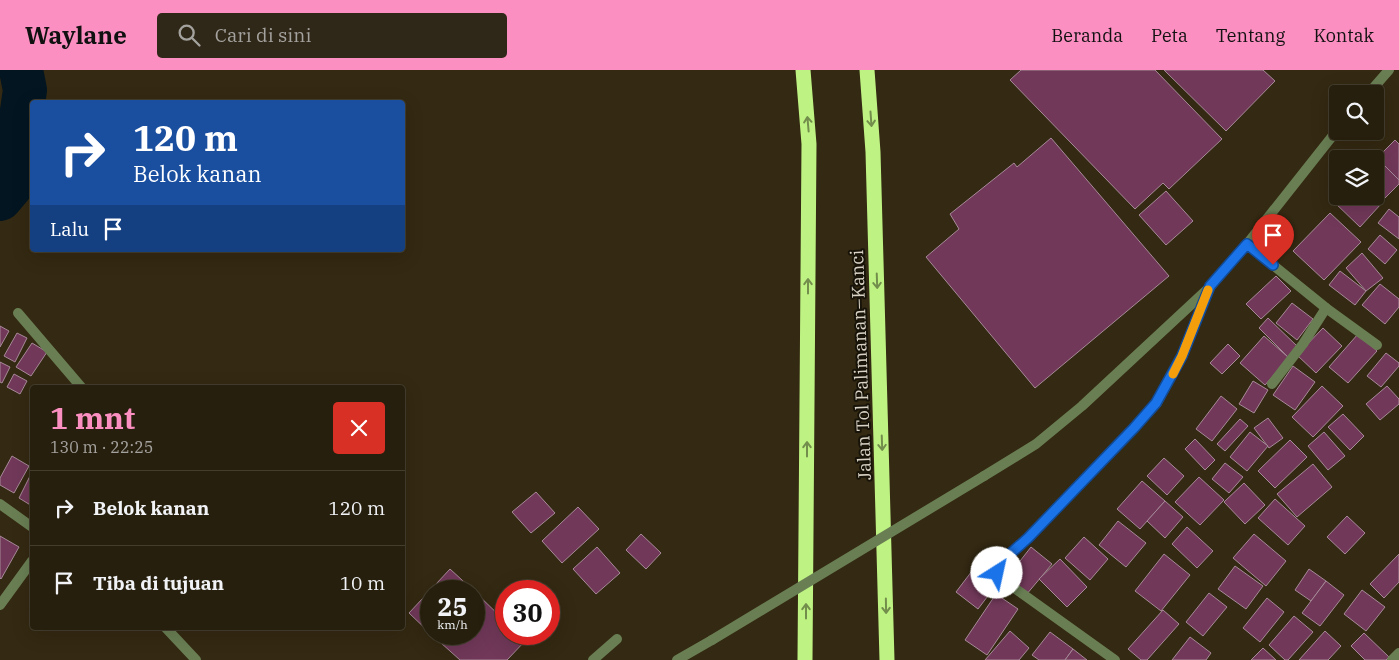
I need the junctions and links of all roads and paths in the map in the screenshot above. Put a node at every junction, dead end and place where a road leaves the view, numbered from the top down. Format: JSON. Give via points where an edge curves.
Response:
{"nodes":[{"id":1,"x":804,"y":70,"type":"edge"},
{"id":2,"x":867,"y":70,"type":"edge"},
{"id":3,"x":1389,"y":70,"type":"edge"},
{"id":4,"x":1376,"y":85,"type":"edge"},
{"id":5,"x":1329,"y":140,"type":"edge"},
{"id":6,"x":1247,"y":244,"type":"junction"},
{"id":7,"x":1210,"y":286,"type":"junction"},
{"id":8,"x":1326,"y":308,"type":"junction"},
{"id":9,"x":18,"y":313,"type":"dead end"},
{"id":10,"x":1377,"y":345,"type":"dead end"},
{"id":11,"x":1272,"y":384,"type":"dead end"},
{"id":12,"x":79,"y":385,"type":"edge"},
{"id":13,"x":0,"y":504,"type":"edge"},
{"id":14,"x":30,"y":526,"type":"edge"},
{"id":15,"x":30,"y":564,"type":"edge"},
{"id":16,"x":0,"y":605,"type":"edge"},
{"id":17,"x":168,"y":630,"type":"edge"},
{"id":18,"x":617,"y":639,"type":"dead end"},
{"id":19,"x":196,"y":660,"type":"edge"},
{"id":20,"x":593,"y":660,"type":"edge"},
{"id":21,"x":677,"y":660,"type":"edge"},
{"id":22,"x":805,"y":660,"type":"edge"},
{"id":23,"x":887,"y":660,"type":"edge"},
{"id":24,"x":1115,"y":660,"type":"edge"}],
"edges":[{"from":22,"to":1,"type":"highway","one_way":true,"via":[[809,144]]},
{"from":2,"to":23,"type":"highway","name":"Jalan Tol Palimanan–Kanci","one_way":true,"via":[[874,162]]},
{"from":3,"to":4,"type":"street"},
{"from":5,"to":6,"type":"street"},
{"from":6,"to":7,"type":"street"},
{"from":6,"to":8,"type":"street"},
{"from":7,"to":21,"type":"street","bridge":true,"via":[[1082,406],[1036,444]]},
{"from":7,"to":24,"type":"street","via":[[1182,356],[1156,403],[997,569],[998,577]]},
{"from":8,"to":10,"type":"street"},
{"from":8,"to":11,"type":"street"},
{"from":9,"to":12,"type":"street"},
{"from":13,"to":14,"type":"street"},
{"from":15,"to":16,"type":"street"},
{"from":17,"to":19,"type":"street"},
{"from":18,"to":20,"type":"street"}]}
